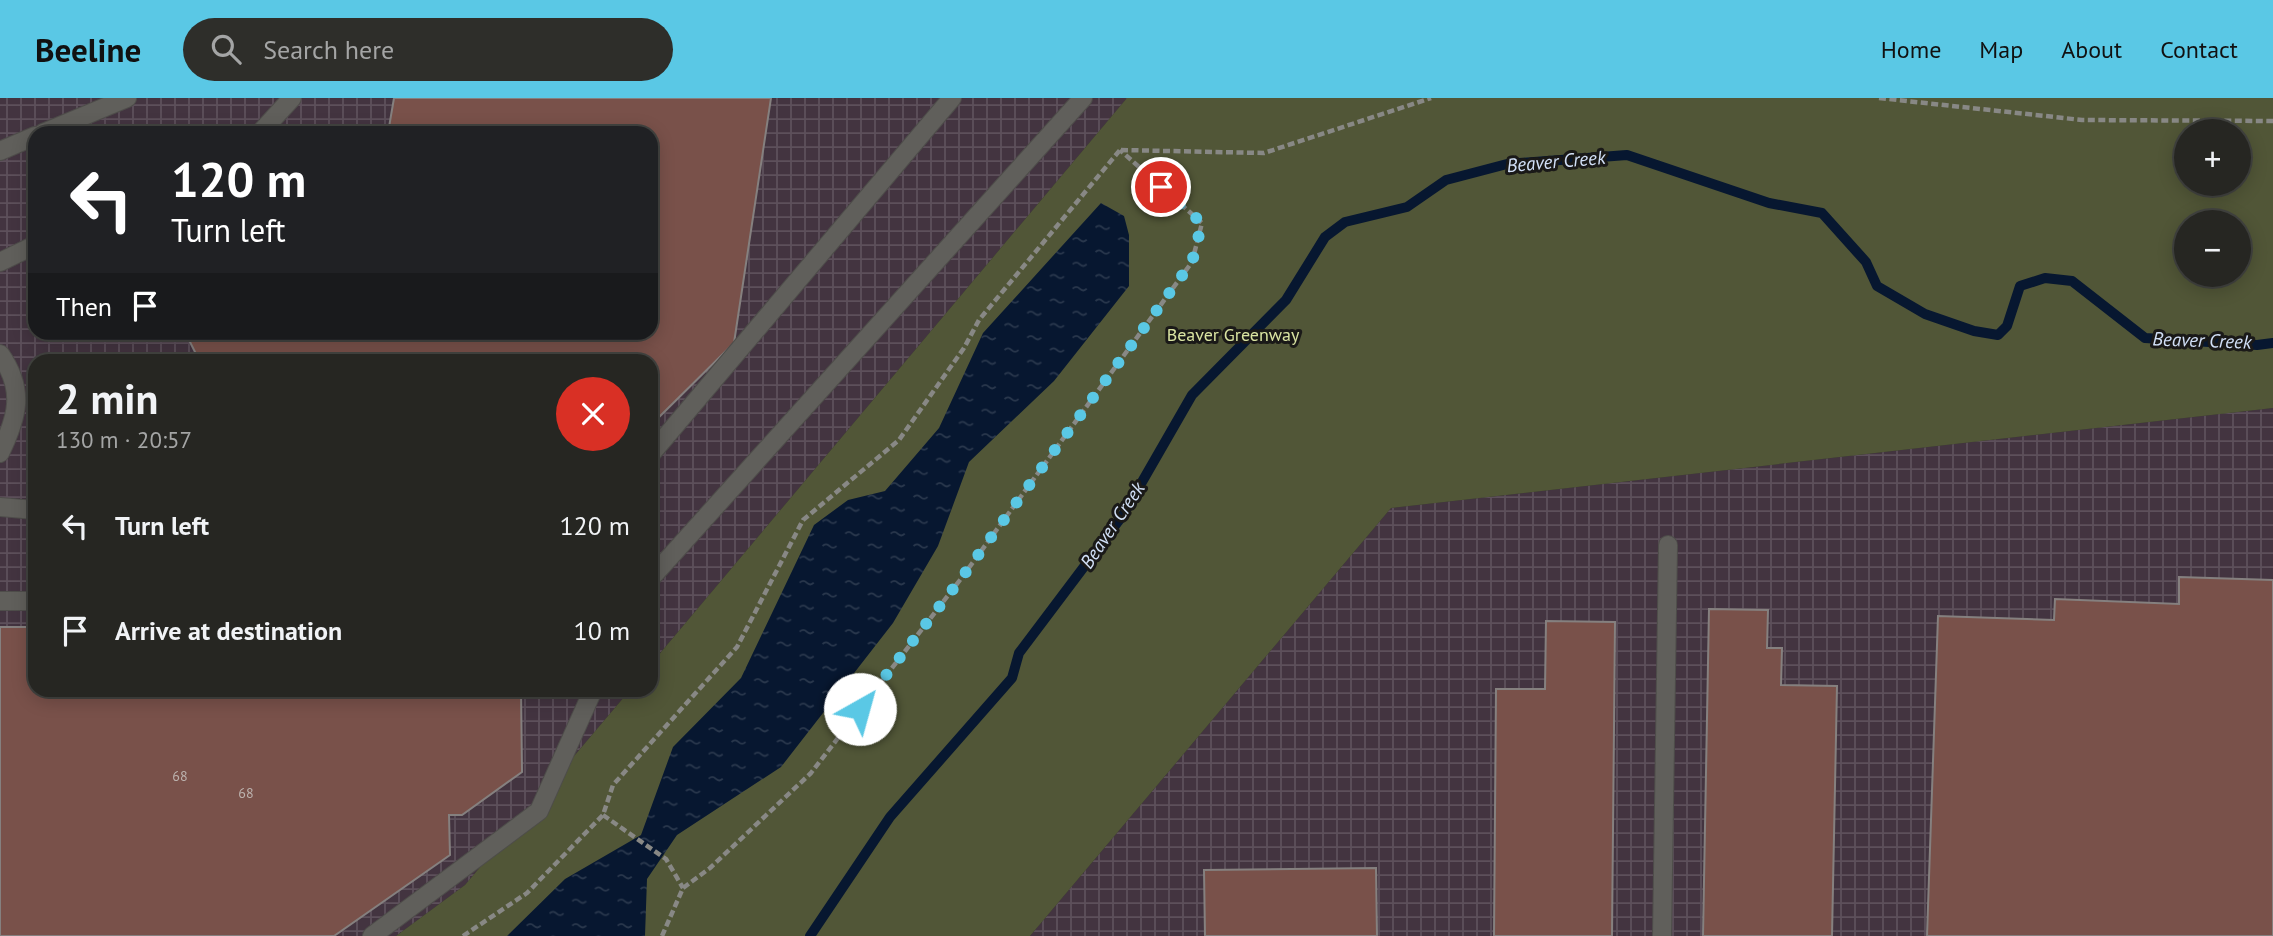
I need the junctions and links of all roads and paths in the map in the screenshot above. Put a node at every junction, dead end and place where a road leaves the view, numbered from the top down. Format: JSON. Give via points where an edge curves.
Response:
{"nodes":[{"id":1,"x":127,"y":98,"type":"edge"},
{"id":2,"x":292,"y":98,"type":"edge"},
{"id":3,"x":952,"y":98,"type":"edge"},
{"id":4,"x":1083,"y":98,"type":"edge"},
{"id":5,"x":1431,"y":98,"type":"edge"},
{"id":6,"x":1879,"y":98,"type":"edge"},
{"id":7,"x":2273,"y":121,"type":"edge"},
{"id":8,"x":60,"y":126,"type":"edge"},
{"id":9,"x":266,"y":126,"type":"edge"},
{"id":10,"x":28,"y":139,"type":"edge"},
{"id":11,"x":1120,"y":150,"type":"junction"},
{"id":12,"x":0,"y":151,"type":"edge"},
{"id":13,"x":28,"y":248,"type":"edge"},
{"id":14,"x":0,"y":262,"type":"edge"},
{"id":15,"x":0,"y":354,"type":"edge"},
{"id":16,"x":658,"y":446,"type":"edge"},
{"id":17,"x":0,"y":453,"type":"edge"},
{"id":18,"x":0,"y":508,"type":"edge"},
{"id":19,"x":28,"y":510,"type":"edge"},
{"id":20,"x":1668,"y":545,"type":"dead end"},
{"id":21,"x":658,"y":570,"type":"edge"},
{"id":22,"x":0,"y":601,"type":"edge"},
{"id":23,"x":28,"y":601,"type":"edge"},
{"id":24,"x":590,"y":697,"type":"edge"},
{"id":25,"x":603,"y":815,"type":"junction"},
{"id":26,"x":683,"y":888,"type":"junction"},
{"id":27,"x":372,"y":936,"type":"edge"},
{"id":28,"x":463,"y":936,"type":"edge"},
{"id":29,"x":662,"y":936,"type":"edge"},
{"id":30,"x":1662,"y":936,"type":"edge"}],
"edges":[{"from":1,"to":8,"type":"lane"},
{"from":2,"to":9,"type":"lane"},
{"from":3,"to":16,"type":"lane"},
{"from":4,"to":21,"type":"lane"},
{"from":5,"to":11,"type":"path","via":[[1264,153]]},
{"from":6,"to":7,"type":"path","via":[[2082,120]]},
{"from":10,"to":12,"type":"lane"},
{"from":11,"to":25,"type":"path","via":[[979,320],[899,440],[803,520],[737,647],[613,785]]},
{"from":11,"to":26,"type":"path","via":[[1202,223],[1192,262],[960,580],[811,774]]},
{"from":13,"to":14,"type":"lane"},
{"from":15,"to":17,"type":"lane","via":[[14,374],[16,420]]},
{"from":18,"to":19,"type":"lane"},
{"from":20,"to":30,"type":"lane"},
{"from":22,"to":23,"type":"lane"},
{"from":24,"to":27,"type":"lane","via":[[539,811]]},
{"from":25,"to":26,"type":"path","via":[[666,859]]},
{"from":25,"to":28,"type":"path","via":[[527,893]]},
{"from":26,"to":29,"type":"path"}]}
